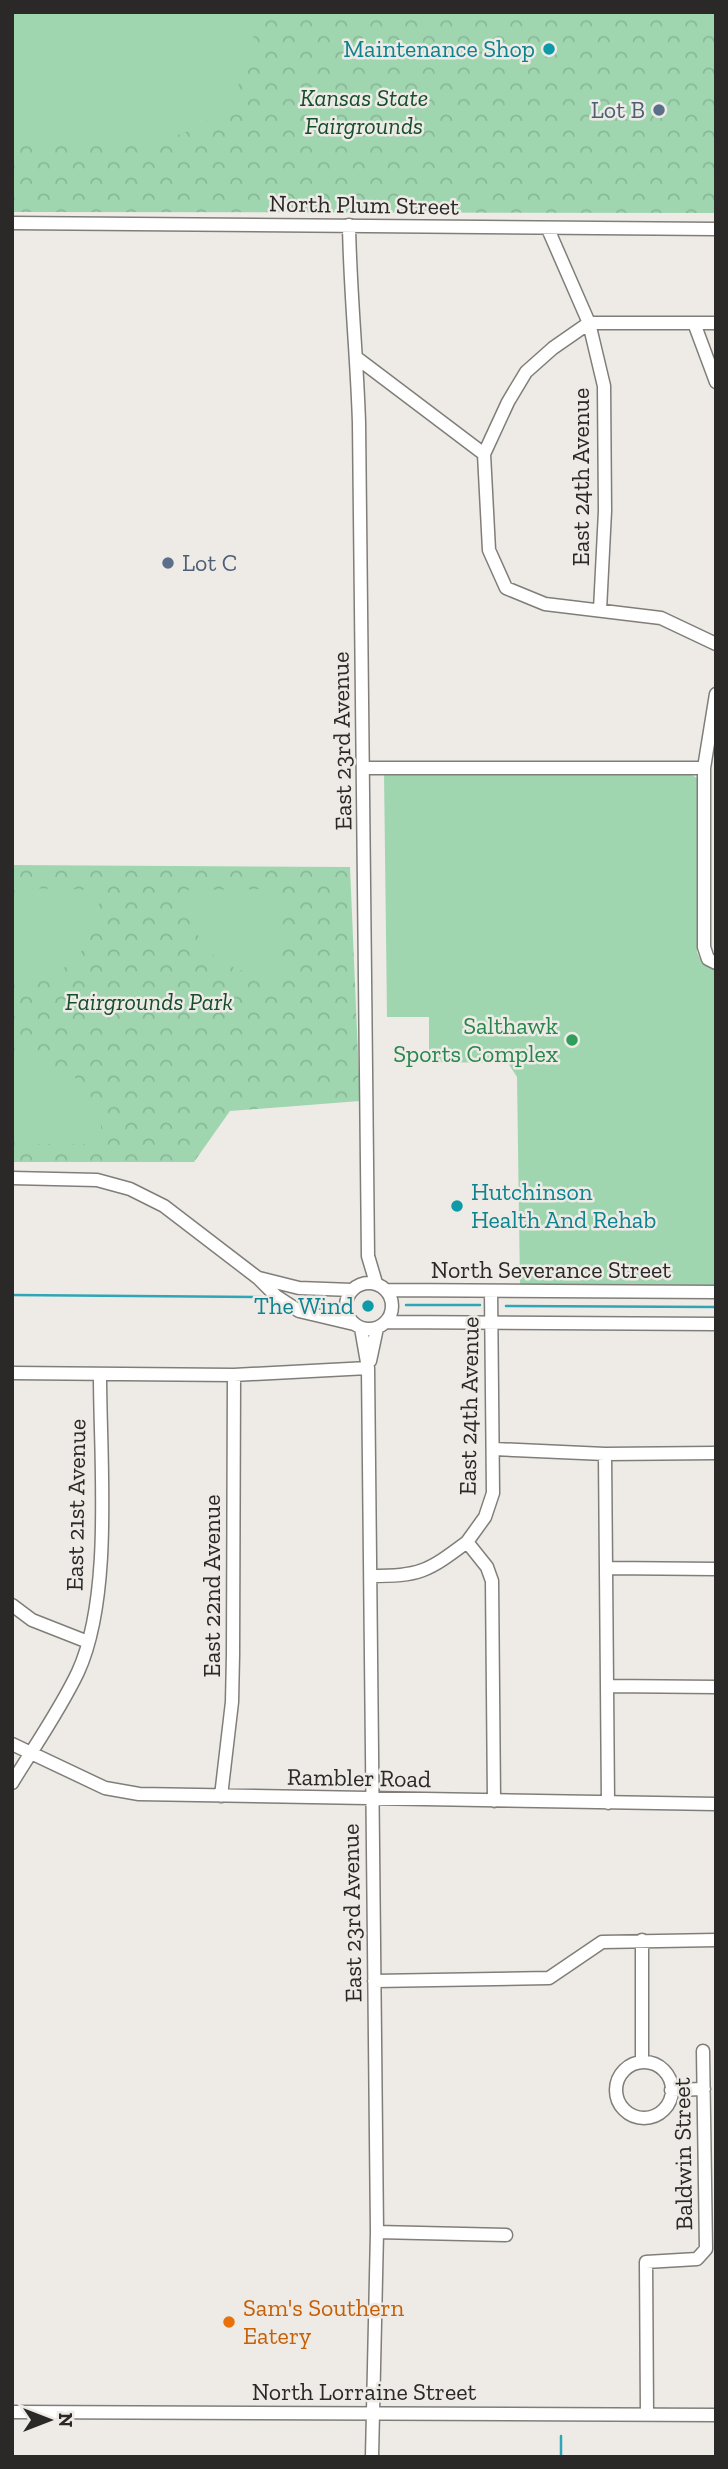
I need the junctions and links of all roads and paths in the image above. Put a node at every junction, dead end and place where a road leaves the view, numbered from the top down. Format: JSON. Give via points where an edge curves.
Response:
{"nodes":[{"id":1,"x":12,"y":223,"type":"edge"},
{"id":2,"x":349,"y":225,"type":"junction"},
{"id":3,"x":548,"y":229,"type":"junction"},
{"id":4,"x":716,"y":229,"type":"edge"},
{"id":5,"x":589,"y":323,"type":"junction"},
{"id":6,"x":694,"y":323,"type":"junction"},
{"id":7,"x":716,"y":323,"type":"edge"},
{"id":8,"x":357,"y":358,"type":"junction"},
{"id":9,"x":716,"y":382,"type":"edge"},
{"id":10,"x":484,"y":454,"type":"junction"},
{"id":11,"x":600,"y":610,"type":"junction"},
{"id":12,"x":716,"y":644,"type":"edge"},
{"id":13,"x":716,"y":694,"type":"edge"},
{"id":14,"x":363,"y":768,"type":"junction"},
{"id":15,"x":704,"y":768,"type":"junction"},
{"id":16,"x":712,"y":961,"type":"edge"},
{"id":17,"x":12,"y":1178,"type":"edge"},
{"id":18,"x":368,"y":1256,"type":"junction"},
{"id":19,"x":258,"y":1278,"type":"junction"},
{"id":20,"x":381,"y":1287,"type":"junction"},
{"id":21,"x":354,"y":1288,"type":"junction"},
{"id":22,"x":491,"y":1291,"type":"junction"},
{"id":23,"x":716,"y":1292,"type":"edge"},
{"id":24,"x":491,"y":1322,"type":"junction"},
{"id":25,"x":716,"y":1324,"type":"edge"},
{"id":26,"x":382,"y":1325,"type":"junction"},
{"id":27,"x":358,"y":1326,"type":"junction"},
{"id":28,"x":368,"y":1368,"type":"junction"},
{"id":29,"x":12,"y":1373,"type":"edge"},
{"id":30,"x":233,"y":1374,"type":"junction"},
{"id":31,"x":100,"y":1376,"type":"junction"},
{"id":32,"x":494,"y":1449,"type":"junction"},
{"id":33,"x":716,"y":1453,"type":"edge"},
{"id":34,"x":605,"y":1454,"type":"junction"},
{"id":35,"x":467,"y":1542,"type":"junction"},
{"id":36,"x":607,"y":1568,"type":"junction"},
{"id":37,"x":716,"y":1569,"type":"edge"},
{"id":38,"x":370,"y":1576,"type":"junction"},
{"id":39,"x":12,"y":1605,"type":"edge"},
{"id":40,"x":88,"y":1642,"type":"junction"},
{"id":41,"x":608,"y":1686,"type":"junction"},
{"id":42,"x":716,"y":1687,"type":"edge"},
{"id":43,"x":12,"y":1744,"type":"edge"},
{"id":44,"x":30,"y":1752,"type":"junction"},
{"id":45,"x":12,"y":1783,"type":"edge"},
{"id":46,"x":221,"y":1796,"type":"junction"},
{"id":47,"x":372,"y":1799,"type":"junction"},
{"id":48,"x":494,"y":1801,"type":"junction"},
{"id":49,"x":608,"y":1803,"type":"junction"},
{"id":50,"x":716,"y":1804,"type":"edge"},
{"id":51,"x":642,"y":1940,"type":"junction"},
{"id":52,"x":716,"y":1940,"type":"edge"},
{"id":53,"x":374,"y":1981,"type":"junction"},
{"id":54,"x":703,"y":2052,"type":"dead end"},
{"id":55,"x":642,"y":2060,"type":"junction"},
{"id":56,"x":704,"y":2089,"type":"junction"},
{"id":57,"x":671,"y":2090,"type":"junction"},
{"id":58,"x":377,"y":2232,"type":"junction"},
{"id":59,"x":506,"y":2235,"type":"dead end"},
{"id":60,"x":12,"y":2412,"type":"edge"},
{"id":61,"x":374,"y":2413,"type":"junction"},
{"id":62,"x":647,"y":2414,"type":"junction"},
{"id":63,"x":716,"y":2415,"type":"edge"},
{"id":64,"x":372,"y":2457,"type":"edge"}],
"edges":[{"from":1,"to":2,"type":"street","name":"North Plum Street"},
{"from":2,"to":3,"type":"street","name":"North Plum Street"},
{"from":2,"to":8,"type":"street","name":"East 23rd Avenue","via":[[351,317]]},
{"from":3,"to":4,"type":"street","name":"North Plum Street"},
{"from":3,"to":5,"type":"street","name":"East 24th Avenue"},
{"from":5,"to":6,"type":"street"},
{"from":5,"to":10,"type":"street","via":[[526,372]]},
{"from":5,"to":11,"type":"street","name":"East 24th Avenue","via":[[604,386]]},
{"from":6,"to":7,"type":"street"},
{"from":6,"to":9,"type":"street"},
{"from":8,"to":10,"type":"street"},
{"from":8,"to":14,"type":"street","name":"East 23rd Avenue"},
{"from":10,"to":11,"type":"street","via":[[489,550],[506,587],[545,604]]},
{"from":11,"to":12,"type":"street","via":[[661,618]]},
{"from":13,"to":15,"type":"street"},
{"from":14,"to":15,"type":"street"},
{"from":14,"to":18,"type":"street","name":"East 23rd Avenue"},
{"from":15,"to":16,"type":"street","via":[[704,947]]},
{"from":17,"to":19,"type":"street","via":[[97,1180],[130,1189],[164,1206]]},
{"from":18,"to":20,"type":"street","name":"East 23rd Avenue"},
{"from":18,"to":21,"type":"street","name":"East 23rd Avenue"},
{"from":19,"to":21,"type":"street","via":[[299,1288]]},
{"from":19,"to":27,"type":"street","via":[[299,1311]]},
{"from":20,"to":21,"type":"street"},
{"from":20,"to":22,"type":"street","name":"North Severance Street"},
{"from":20,"to":26,"type":"street","via":[[392,1310]]},
{"from":21,"to":27,"type":"street","via":[[346,1307]]},
{"from":22,"to":23,"type":"street","name":"North Severance Street"},
{"from":22,"to":24,"type":"street","name":"East 24th Avenue"},
{"from":24,"to":25,"type":"street"},
{"from":24,"to":26,"type":"street"},
{"from":24,"to":32,"type":"street","name":"East 24th Avenue"},
{"from":26,"to":27,"type":"street"},
{"from":26,"to":28,"type":"street","name":"East 23rd Avenue"},
{"from":27,"to":28,"type":"street","name":"East 23rd Avenue"},
{"from":28,"to":30,"type":"street"},
{"from":28,"to":38,"type":"street","name":"East 23rd Avenue"},
{"from":29,"to":31,"type":"street"},
{"from":30,"to":31,"type":"street"},
{"from":30,"to":46,"type":"street","name":"East 22nd Avenue","via":[[233,1655]]},
{"from":31,"to":40,"type":"street","name":"East 21st Avenue","via":[[101,1570]]},
{"from":32,"to":34,"type":"street"},
{"from":32,"to":35,"type":"street","name":"East 24th Avenue","via":[[489,1507]]},
{"from":33,"to":34,"type":"street"},
{"from":34,"to":36,"type":"street"},
{"from":35,"to":38,"type":"street","via":[[432,1568],[412,1576]]},
{"from":35,"to":48,"type":"street","via":[[492,1581]]},
{"from":36,"to":37,"type":"street"},
{"from":36,"to":41,"type":"street"},
{"from":38,"to":47,"type":"street","name":"East 23rd Avenue"},
{"from":39,"to":40,"type":"street","via":[[32,1620]]},
{"from":40,"to":44,"type":"street","name":"East 21st Avenue","via":[[78,1672]]},
{"from":41,"to":42,"type":"street"},
{"from":41,"to":49,"type":"street"},
{"from":43,"to":44,"type":"street","name":"Rambler Road"},
{"from":44,"to":45,"type":"street","name":"East 21st Avenue"},
{"from":44,"to":46,"type":"street","name":"Rambler Road","via":[[123,1793]]},
{"from":46,"to":47,"type":"street","name":"Rambler Road"},
{"from":47,"to":48,"type":"street","name":"Rambler Road"},
{"from":47,"to":53,"type":"street","name":"East 23rd Avenue"},
{"from":48,"to":49,"type":"street","name":"Rambler Road"},
{"from":49,"to":50,"type":"street","name":"Rambler Road"},
{"from":51,"to":52,"type":"street"},
{"from":51,"to":53,"type":"street","via":[[602,1942],[549,1978]]},
{"from":51,"to":55,"type":"street"},
{"from":53,"to":58,"type":"street","name":"East 23rd Avenue"},
{"from":54,"to":56,"type":"street","name":"Baldwin Street"},
{"from":55,"to":57,"type":"street","via":[[667,2074]]},
{"from":55,"to":57,"type":"street","via":[[617,2083],[615,2098],[622,2110],[635,2117],[653,2117],[664,2111],[672,2099]]},
{"from":56,"to":57,"type":"street"},
{"from":56,"to":62,"type":"street","name":"Baldwin Street","via":[[706,2249],[697,2259],[646,2262]]},
{"from":58,"to":59,"type":"street"},
{"from":58,"to":61,"type":"street","name":"East 23rd Avenue"},
{"from":60,"to":61,"type":"street","name":"North Lorraine Street"},
{"from":61,"to":62,"type":"street","name":"North Lorraine Street"},
{"from":61,"to":64,"type":"street","name":"East 23rd Avenue"},
{"from":62,"to":63,"type":"street","name":"North Lorraine Street"}]}
